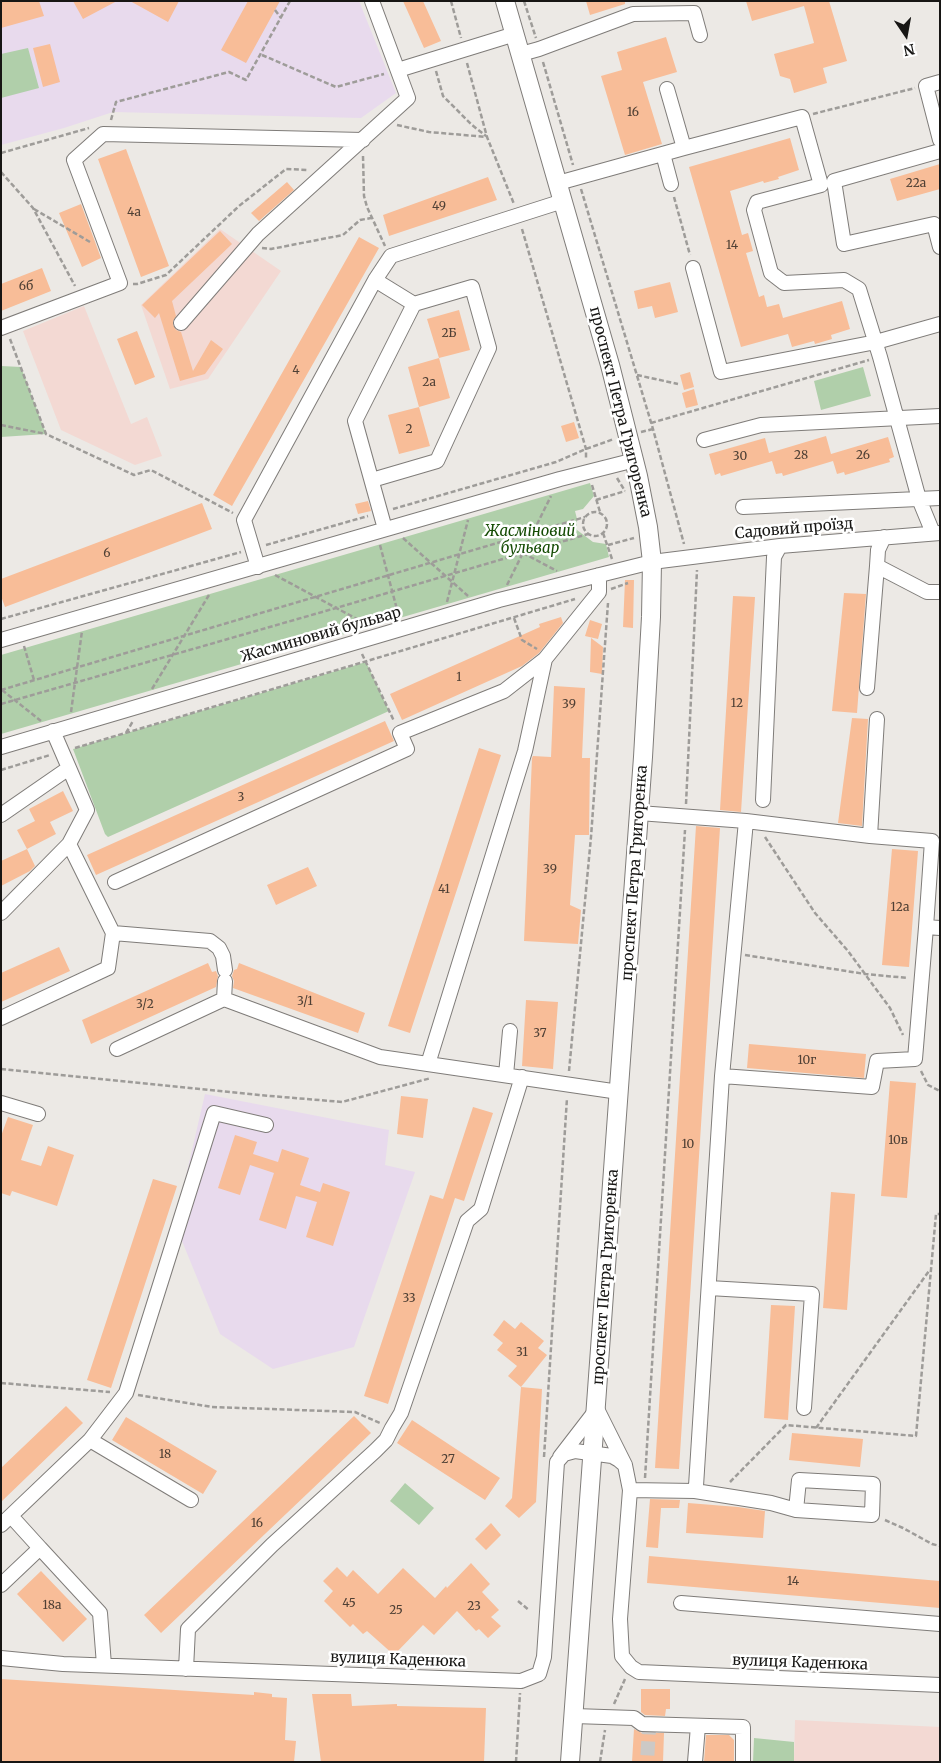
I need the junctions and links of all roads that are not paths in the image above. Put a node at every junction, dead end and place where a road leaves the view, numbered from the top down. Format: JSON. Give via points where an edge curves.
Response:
{"nodes":[{"id":1,"x":372,"y":1,"type":"edge"},
{"id":2,"x":505,"y":1,"type":"edge"},
{"id":3,"x":648,"y":1,"type":"edge"},
{"id":4,"x":633,"y":14,"type":"junction"},
{"id":5,"x":515,"y":34,"type":"junction"},
{"id":6,"x":700,"y":35,"type":"dead end"},
{"id":7,"x":521,"y":54,"type":"junction"},
{"id":8,"x":398,"y":70,"type":"junction"},
{"id":9,"x":940,"y":82,"type":"edge"},
{"id":10,"x":667,"y":89,"type":"dead end"},
{"id":11,"x":363,"y":140,"type":"junction"},
{"id":12,"x":940,"y":140,"type":"edge"},
{"id":13,"x":684,"y":148,"type":"junction"},
{"id":14,"x":940,"y":151,"type":"edge"},
{"id":15,"x":663,"y":154,"type":"junction"},
{"id":16,"x":558,"y":183,"type":"junction"},
{"id":17,"x":671,"y":184,"type":"road end"},
{"id":18,"x":563,"y":201,"type":"junction"},
{"id":19,"x":940,"y":247,"type":"edge"},
{"id":20,"x":693,"y":268,"type":"road end"},
{"id":21,"x":376,"y":280,"type":"junction"},
{"id":22,"x":414,"y":304,"type":"junction"},
{"id":23,"x":181,"y":323,"type":"dead end"},
{"id":24,"x":940,"y":324,"type":"edge"},
{"id":25,"x":3,"y":328,"type":"edge"},
{"id":26,"x":876,"y":342,"type":"junction"},
{"id":27,"x":940,"y":416,"type":"edge"},
{"id":28,"x":897,"y":418,"type":"junction"},
{"id":29,"x":704,"y":440,"type":"dead end"},
{"id":30,"x":635,"y":460,"type":"junction"},
{"id":31,"x":372,"y":480,"type":"junction"},
{"id":32,"x":940,"y":498,"type":"edge"},
{"id":33,"x":919,"y":499,"type":"junction"},
{"id":34,"x":743,"y":507,"type":"dead end"},
{"id":35,"x":384,"y":530,"type":"junction"},
{"id":36,"x":936,"y":533,"type":"edge"},
{"id":37,"x":884,"y":537,"type":"junction"},
{"id":38,"x":780,"y":546,"type":"junction"},
{"id":39,"x":652,"y":562,"type":"junction"},
{"id":40,"x":877,"y":566,"type":"junction"},
{"id":41,"x":258,"y":567,"type":"junction"},
{"id":42,"x":599,"y":575,"type":"junction"},
{"id":43,"x":940,"y":592,"type":"edge"},
{"id":44,"x":1,"y":640,"type":"edge"},
{"id":45,"x":546,"y":658,"type":"junction"},
{"id":46,"x":867,"y":688,"type":"dead end"},
{"id":47,"x":877,"y":720,"type":"dead end"},
{"id":48,"x":54,"y":731,"type":"junction"},
{"id":49,"x":1,"y":747,"type":"edge"},
{"id":50,"x":69,"y":768,"type":"junction"},
{"id":51,"x":763,"y":800,"type":"dead end"},
{"id":52,"x":639,"y":813,"type":"junction"},
{"id":53,"x":1,"y":815,"type":"edge"},
{"id":54,"x":751,"y":821,"type":"junction"},
{"id":55,"x":870,"y":836,"type":"junction"},
{"id":56,"x":936,"y":841,"type":"edge"},
{"id":57,"x":69,"y":844,"type":"junction"},
{"id":58,"x":115,"y":882,"type":"dead end"},
{"id":59,"x":1,"y":913,"type":"edge"},
{"id":60,"x":933,"y":927,"type":"edge"},
{"id":61,"x":113,"y":932,"type":"junction"},
{"id":62,"x":224,"y":1000,"type":"junction"},
{"id":63,"x":1,"y":1018,"type":"edge"},
{"id":64,"x":510,"y":1031,"type":"dead end"},
{"id":65,"x":116,"y":1049,"type":"dead end"},
{"id":66,"x":428,"y":1064,"type":"junction"},
{"id":67,"x":506,"y":1075,"type":"junction"},
{"id":68,"x":522,"y":1076,"type":"junction"},
{"id":69,"x":722,"y":1076,"type":"junction"},
{"id":70,"x":619,"y":1092,"type":"junction"},
{"id":71,"x":1,"y":1103,"type":"edge"},
{"id":72,"x":38,"y":1114,"type":"dead end"},
{"id":73,"x":266,"y":1125,"type":"dead end"},
{"id":74,"x":709,"y":1288,"type":"junction"},
{"id":75,"x":804,"y":1408,"type":"dead end"},
{"id":76,"x":597,"y":1409,"type":"junction"},
{"id":77,"x":90,"y":1440,"type":"junction"},
{"id":78,"x":594,"y":1454,"type":"junction"},
{"id":79,"x":550,"y":1462,"type":"junction"},
{"id":80,"x":625,"y":1465,"type":"junction"},
{"id":81,"x":630,"y":1490,"type":"junction"},
{"id":82,"x":695,"y":1491,"type":"junction"},
{"id":83,"x":191,"y":1500,"type":"dead end"},
{"id":84,"x":796,"y":1510,"type":"junction"},
{"id":85,"x":6,"y":1520,"type":"edge"},
{"id":86,"x":40,"y":1548,"type":"junction"},
{"id":87,"x":1,"y":1585,"type":"edge"},
{"id":88,"x":682,"y":1603,"type":"dead end"},
{"id":89,"x":940,"y":1624,"type":"edge"},
{"id":90,"x":1,"y":1658,"type":"edge"},
{"id":91,"x":104,"y":1665,"type":"junction"},
{"id":92,"x":186,"y":1668,"type":"junction"},
{"id":93,"x":940,"y":1685,"type":"edge"},
{"id":94,"x":574,"y":1716,"type":"junction"},
{"id":95,"x":698,"y":1726,"type":"junction"},
{"id":96,"x":570,"y":1762,"type":"edge"},
{"id":97,"x":695,"y":1762,"type":"edge"},
{"id":98,"x":743,"y":1762,"type":"edge"}],
"edges":[{"from":1,"to":8,"type":"street"},
{"from":2,"to":5,"type":"main road","name":"проспект Петра Григоренка"},
{"from":3,"to":4,"type":"street"},
{"from":4,"to":6,"type":"street","via":[[694,12]]},
{"from":4,"to":7,"type":"street"},
{"from":5,"to":7,"type":"main road","name":"проспект Петра Григоренка"},
{"from":5,"to":8,"type":"street"},
{"from":7,"to":16,"type":"main road","name":"проспект Петра Григоренка"},
{"from":8,"to":11,"type":"street","via":[[408,98]]},
{"from":9,"to":12,"type":"street","via":[[926,86]]},
{"from":10,"to":13,"type":"street"},
{"from":11,"to":23,"type":"street","via":[[258,234]]},
{"from":11,"to":25,"type":"street","via":[[103,134],[74,160],[120,283]]},
{"from":13,"to":15,"type":"street"},
{"from":13,"to":26,"type":"street","via":[[802,117],[821,185],[757,202],[754,210],[772,273],[784,283],[844,280],[859,289]]},
{"from":14,"to":19,"type":"street","via":[[834,181],[844,244],[934,224]]},
{"from":15,"to":16,"type":"street"},
{"from":15,"to":17,"type":"street"},
{"from":16,"to":18,"type":"main road","name":"проспект Петра Григоренка"},
{"from":18,"to":21,"type":"street","via":[[391,256]]},
{"from":18,"to":30,"type":"main road","name":"проспект Петра Григоренка"},
{"from":20,"to":26,"type":"street","via":[[721,372]]},
{"from":21,"to":22,"type":"street"},
{"from":21,"to":41,"type":"street","via":[[244,520]]},
{"from":22,"to":31,"type":"street","via":[[355,421]]},
{"from":22,"to":31,"type":"street","via":[[472,288],[489,348],[437,461]]},
{"from":24,"to":26,"type":"street"},
{"from":26,"to":28,"type":"street"},
{"from":27,"to":28,"type":"street"},
{"from":28,"to":29,"type":"street","via":[[761,425]]},
{"from":28,"to":33,"type":"street"},
{"from":30,"to":35,"type":"street"},
{"from":30,"to":39,"type":"main road","name":"проспект Петра Григоренка"},
{"from":31,"to":35,"type":"street"},
{"from":32,"to":33,"type":"street"},
{"from":33,"to":34,"type":"street"},
{"from":33,"to":36,"type":"street"},
{"from":35,"to":41,"type":"street"},
{"from":36,"to":37,"type":"street","name":"Садовий проїзд"},
{"from":37,"to":38,"type":"street","name":"Садовий проїзд"},
{"from":37,"to":40,"type":"street","via":[[878,550]]},
{"from":38,"to":39,"type":"street","name":"Садовий проїзд"},
{"from":38,"to":51,"type":"street","via":[[774,558]]},
{"from":39,"to":42,"type":"street","name":"Жасминовий бульвар"},
{"from":39,"to":52,"type":"main road","name":"проспект Петра Григоренка","via":[[651,626],[636,759]]},
{"from":40,"to":43,"type":"street","via":[[927,592]]},
{"from":40,"to":46,"type":"street"},
{"from":41,"to":44,"type":"street"},
{"from":42,"to":45,"type":"street","via":[[604,591]]},
{"from":42,"to":48,"type":"street","name":"Жасминовий бульвар","via":[[478,606]]},
{"from":45,"to":58,"type":"street","via":[[504,691],[400,734],[407,749]]},
{"from":45,"to":66,"type":"street","via":[[525,750]]},
{"from":47,"to":55,"type":"street"},
{"from":48,"to":49,"type":"street","name":"Жасминовий бульвар"},
{"from":48,"to":50,"type":"street"},
{"from":50,"to":53,"type":"street"},
{"from":50,"to":57,"type":"street","via":[[87,810]]},
{"from":52,"to":54,"type":"street"},
{"from":52,"to":70,"type":"main road","name":"проспект Петра Григоренка"},
{"from":54,"to":55,"type":"street"},
{"from":54,"to":69,"type":"street"},
{"from":55,"to":56,"type":"street"},
{"from":56,"to":60,"type":"street"},
{"from":57,"to":59,"type":"street"},
{"from":57,"to":61,"type":"street"},
{"from":60,"to":69,"type":"street","via":[[922,980],[915,1059],[878,1060],[872,1087]]},
{"from":61,"to":62,"type":"street","via":[[210,941],[220,948],[223,956]]},
{"from":61,"to":63,"type":"street","via":[[108,968]]},
{"from":62,"to":65,"type":"street"},
{"from":62,"to":66,"type":"street","via":[[380,1057]]},
{"from":64,"to":67,"type":"street"},
{"from":66,"to":67,"type":"street"},
{"from":67,"to":68,"type":"street"},
{"from":68,"to":70,"type":"street"},
{"from":68,"to":92,"type":"street","via":[[481,1209],[467,1221],[401,1414],[386,1440],[272,1545],[188,1629]]},
{"from":69,"to":74,"type":"street"},
{"from":70,"to":76,"type":"main road","name":"проспект Петра Григоренка"},
{"from":71,"to":72,"type":"street"},
{"from":73,"to":77,"type":"street","via":[[214,1113],[126,1393]]},
{"from":74,"to":75,"type":"street","via":[[812,1294]]},
{"from":74,"to":82,"type":"street"},
{"from":76,"to":78,"type":"main road","name":"проспект Петра Григоренка"},
{"from":76,"to":79,"type":"street"},
{"from":76,"to":80,"type":"street","name":"вулиця Каденюка"},
{"from":77,"to":83,"type":"street"},
{"from":77,"to":85,"type":"street"},
{"from":78,"to":79,"type":"street","via":[[575,1451]]},
{"from":78,"to":80,"type":"street","via":[[612,1456]]},
{"from":78,"to":94,"type":"main road","name":"проспект Петра Григоренка"},
{"from":79,"to":92,"type":"street","name":"вулиця Каденюка","via":[[544,1657],[539,1674],[521,1681]]},
{"from":80,"to":81,"type":"street","name":"вулиця Каденюка"},
{"from":81,"to":82,"type":"street"},
{"from":81,"to":93,"type":"street","name":"вулиця Каденюка","via":[[620,1619],[622,1656],[631,1667],[639,1672]]},
{"from":82,"to":84,"type":"street"},
{"from":84,"to":84,"type":"street","via":[[872,1515],[873,1484],[800,1480]]},
{"from":85,"to":86,"type":"street"},
{"from":86,"to":87,"type":"street"},
{"from":86,"to":91,"type":"street","via":[[100,1613]]},
{"from":88,"to":89,"type":"street"},
{"from":90,"to":91,"type":"street","name":"вулиця Каденюка"},
{"from":91,"to":92,"type":"street","name":"вулиця Каденюка"},
{"from":94,"to":95,"type":"street","via":[[634,1718],[642,1724]]},
{"from":94,"to":96,"type":"main road","name":"проспект Петра Григоренка"},
{"from":95,"to":97,"type":"street"},
{"from":95,"to":98,"type":"street","via":[[743,1727]]}]}
